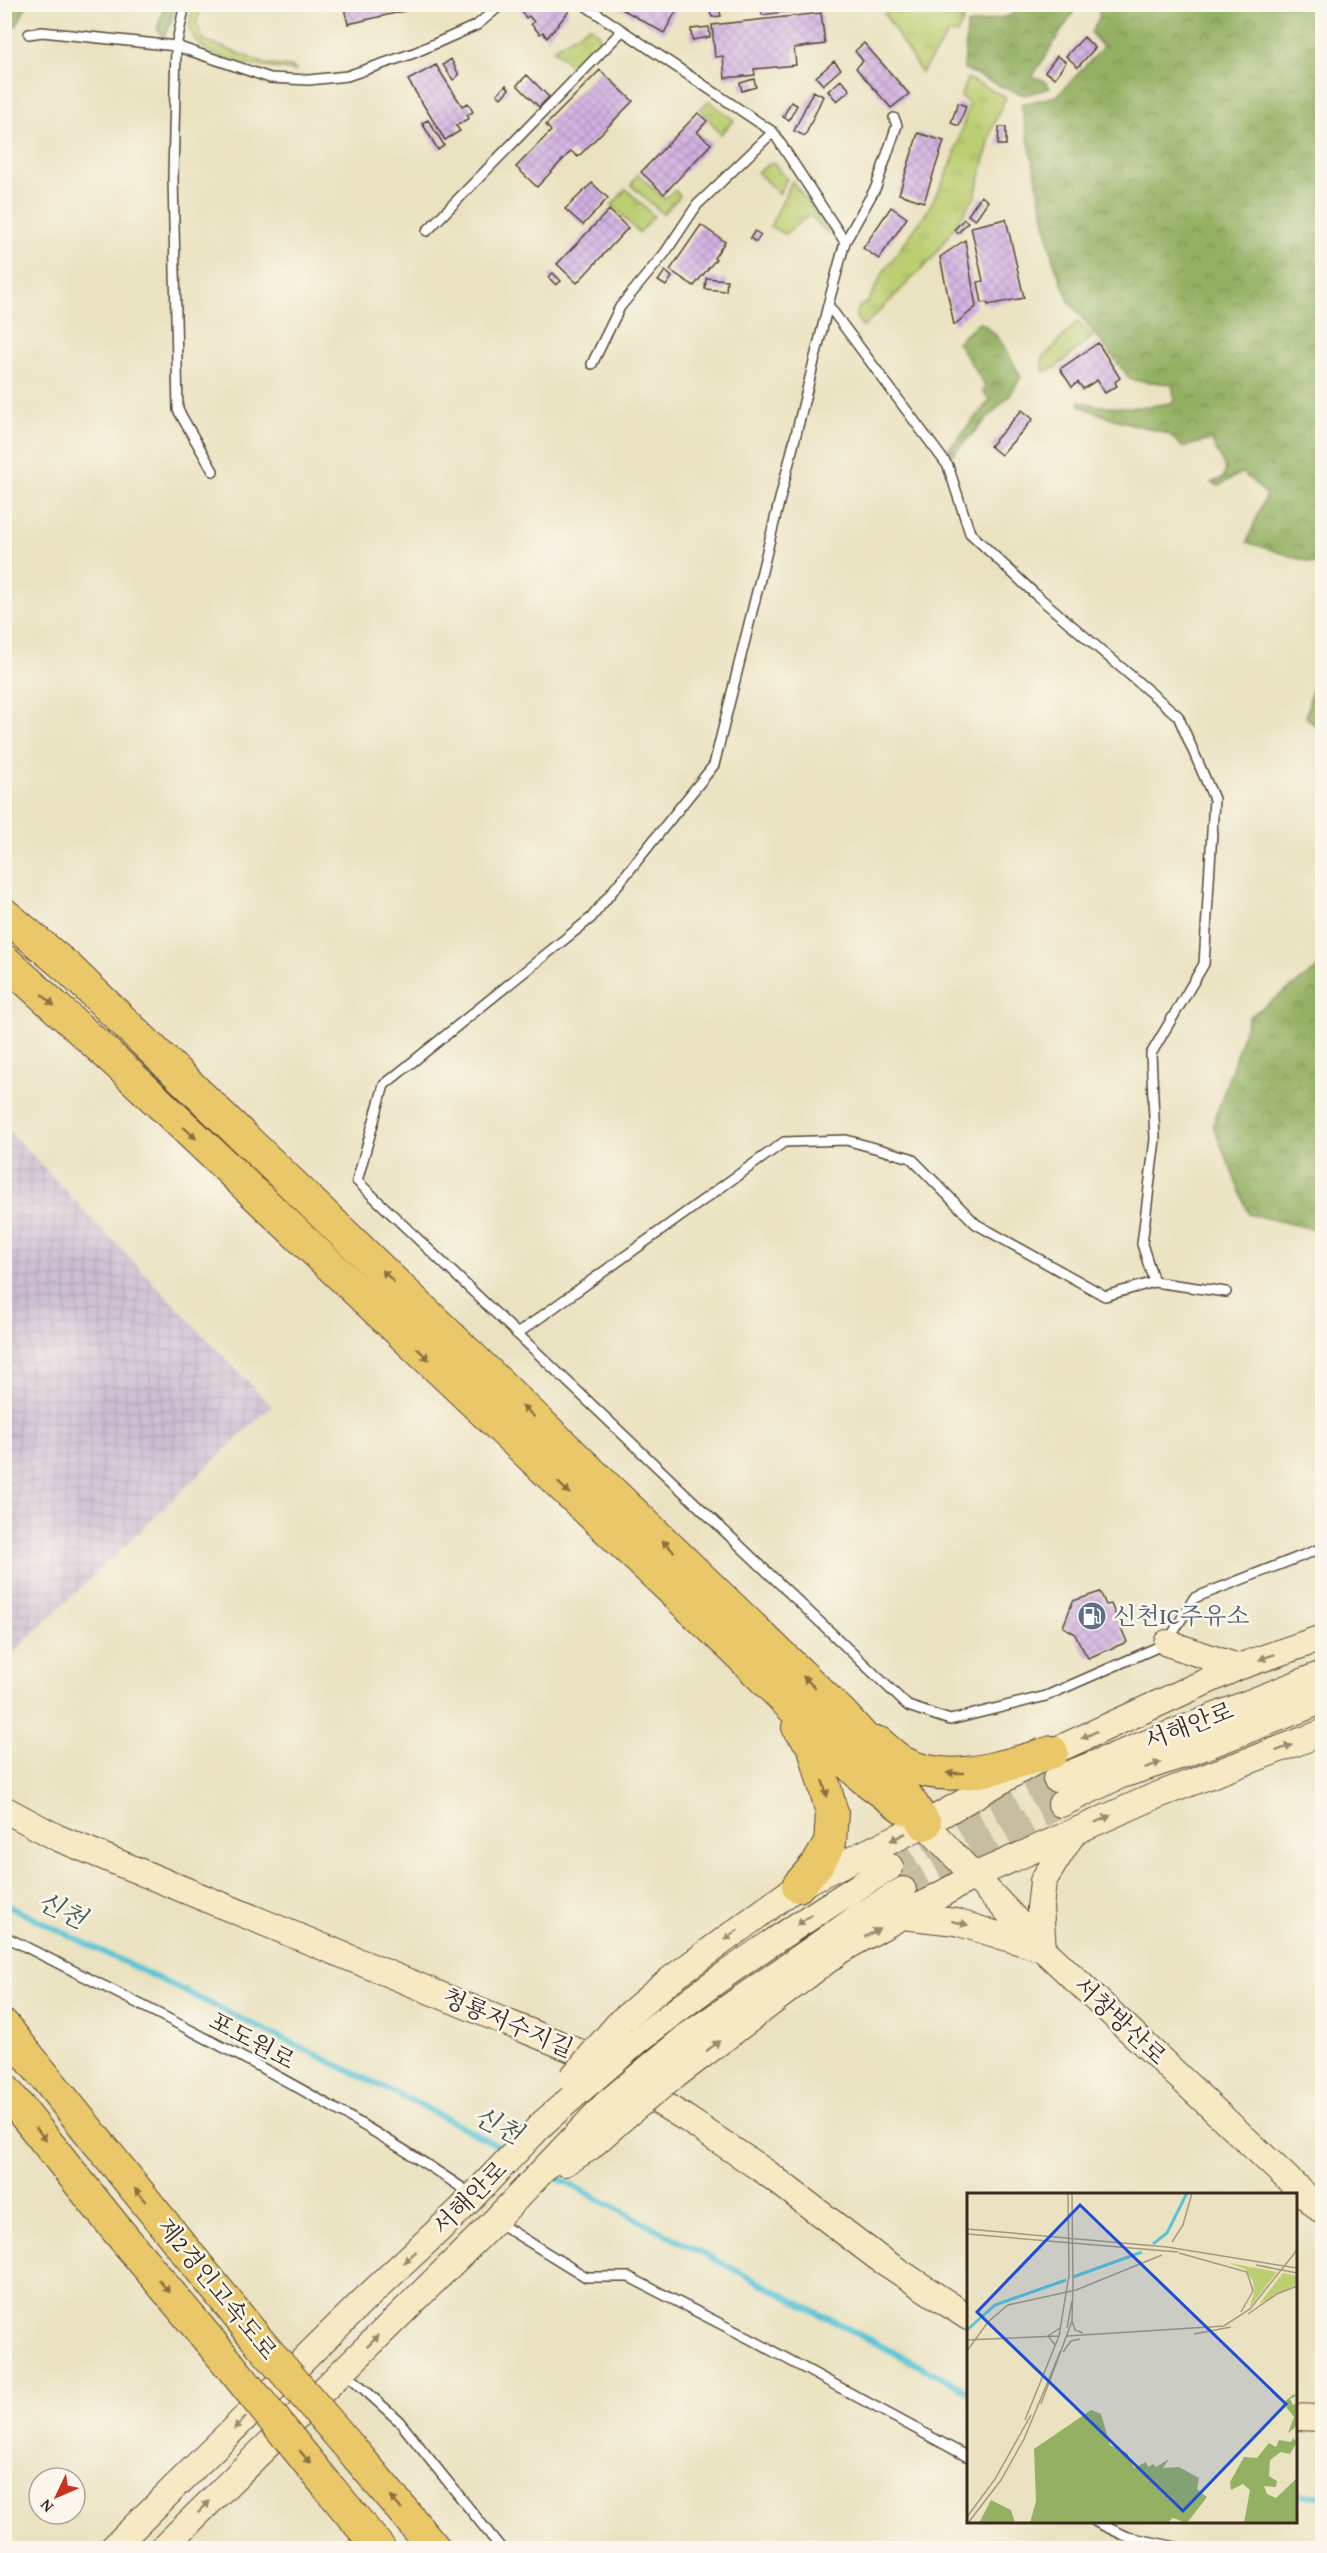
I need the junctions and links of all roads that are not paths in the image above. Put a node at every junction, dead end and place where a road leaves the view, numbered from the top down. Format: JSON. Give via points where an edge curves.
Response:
{"nodes":[{"id":1,"x":185,"y":4,"type":"edge"},
{"id":2,"x":502,"y":4,"type":"edge"},
{"id":3,"x":584,"y":4,"type":"edge"},
{"id":4,"x":622,"y":31,"type":"junction"},
{"id":5,"x":29,"y":34,"type":"dead end"},
{"id":6,"x":176,"y":46,"type":"junction"},
{"id":7,"x":894,"y":118,"type":"dead end"},
{"id":8,"x":773,"y":132,"type":"junction"},
{"id":9,"x":427,"y":231,"type":"dead end"},
{"id":10,"x":845,"y":242,"type":"junction"},
{"id":11,"x":828,"y":305,"type":"junction"},
{"id":12,"x":592,"y":364,"type":"dead end"},
{"id":13,"x":213,"y":471,"type":"dead end"},
{"id":14,"x":4,"y":914,"type":"edge"},
{"id":15,"x":4,"y":960,"type":"edge"},
{"id":16,"x":1154,"y":1282,"type":"junction"},
{"id":17,"x":1226,"y":1292,"type":"dead end"},
{"id":18,"x":517,"y":1334,"type":"junction"},
{"id":19,"x":1323,"y":1548,"type":"edge"},
{"id":20,"x":1323,"y":1638,"type":"edge"},
{"id":21,"x":1167,"y":1642,"type":"junction"},
{"id":22,"x":739,"y":1654,"type":"junction"},
{"id":23,"x":1238,"y":1667,"type":"junction"},
{"id":24,"x":1323,"y":1674,"type":"edge"},
{"id":25,"x":1323,"y":1701,"type":"edge"},
{"id":26,"x":843,"y":1714,"type":"junction"},
{"id":27,"x":1323,"y":1733,"type":"edge"},
{"id":28,"x":1054,"y":1765,"type":"junction"},
{"id":29,"x":1061,"y":1804,"type":"tunnel mouth"},
{"id":30,"x":4,"y":1809,"type":"edge"},
{"id":31,"x":925,"y":1824,"type":"junction"},
{"id":32,"x":1073,"y":1833,"type":"junction"},
{"id":33,"x":890,"y":1867,"type":"tunnel mouth"},
{"id":34,"x":976,"y":1875,"type":"junction"},
{"id":35,"x":798,"y":1886,"type":"junction"},
{"id":36,"x":903,"y":1890,"type":"tunnel mouth"},
{"id":37,"x":902,"y":1916,"type":"junction"},
{"id":38,"x":4,"y":1936,"type":"edge"},
{"id":39,"x":1043,"y":1949,"type":"junction"},
{"id":40,"x":4,"y":2026,"type":"edge"},
{"id":41,"x":662,"y":2072,"type":"junction"},
{"id":42,"x":577,"y":2084,"type":"junction"},
{"id":43,"x":4,"y":2089,"type":"edge"},
{"id":44,"x":477,"y":2191,"type":"junction"},
{"id":45,"x":1323,"y":2211,"type":"edge"},
{"id":46,"x":495,"y":2221,"type":"junction"},
{"id":47,"x":967,"y":2316,"type":"edge"},
{"id":48,"x":344,"y":2370,"type":"junction"},
{"id":49,"x":1297,"y":2417,"type":"edge"},
{"id":50,"x":1323,"y":2418,"type":"edge"},
{"id":51,"x":967,"y":2456,"type":"edge"},
{"id":52,"x":1098,"y":2523,"type":"edge"},
{"id":53,"x":113,"y":2548,"type":"edge"},
{"id":54,"x":163,"y":2548,"type":"edge"},
{"id":55,"x":379,"y":2548,"type":"edge"},
{"id":56,"x":434,"y":2548,"type":"edge"},
{"id":57,"x":501,"y":2548,"type":"edge"},
{"id":58,"x":1181,"y":2548,"type":"edge"}],
"edges":[{"from":1,"to":6,"type":"lane"},
{"from":2,"to":6,"type":"lane","via":[[477,25],[414,53],[347,76],[309,80],[270,78]]},
{"from":3,"to":4,"type":"lane"},
{"from":4,"to":8,"type":"lane"},
{"from":4,"to":9,"type":"lane"},
{"from":5,"to":6,"type":"lane","via":[[42,32]]},
{"from":6,"to":13,"type":"lane","via":[[173,189],[177,410]]},
{"from":7,"to":10,"type":"lane","via":[[897,125],[876,187]]},
{"from":8,"to":10,"type":"lane"},
{"from":8,"to":12,"type":"lane","via":[[697,205],[665,253],[620,307]]},
{"from":10,"to":11,"type":"lane"},
{"from":11,"to":16,"type":"lane","via":[[948,466],[970,533],[1035,594],[1179,716],[1214,799],[1204,964],[1151,1054],[1155,1139],[1142,1244]]},
{"from":11,"to":18,"type":"lane","via":[[714,765],[591,918],[384,1085],[357,1181]]},
{"from":26,"to":14,"type":"highway","one_way":true,"via":[[68,968]]},
{"from":15,"to":22,"type":"highway","one_way":true},
{"from":16,"to":17,"type":"lane"},
{"from":16,"to":18,"type":"lane","via":[[1105,1296],[976,1224],[911,1158],[846,1140],[784,1142]]},
{"from":18,"to":21,"type":"lane","via":[[908,1706],[950,1720],[1046,1696]]},
{"from":19,"to":21,"type":"lane","via":[[1194,1598]]},
{"from":20,"to":23,"type":"main road","one_way":true},
{"from":21,"to":23,"type":"main road"},
{"from":22,"to":31,"type":"highway","via":[[862,1777]]},
{"from":22,"to":35,"type":"highway","one_way":true,"via":[[813,1745],[832,1813],[830,1844]]},
{"from":23,"to":28,"type":"main road","one_way":true},
{"from":24,"to":28,"type":"main road","name":"서해안로"},
{"from":29,"to":25,"type":"main road","name":"서해안로","one_way":true,"via":[[1119,1776]]},
{"from":28,"to":26,"type":"highway","one_way":true,"via":[[932,1773],[903,1763]]},
{"from":26,"to":31,"type":"highway","via":[[880,1756]]},
{"from":32,"to":27,"type":"main road","one_way":true,"via":[[1153,1797]]},
{"from":28,"to":31,"type":"main road"},
{"from":30,"to":47,"type":"main road","name":"청룡저수지길","via":[[58,1838],[574,2050],[767,2173],[877,2258]]},
{"from":31,"to":34,"type":"main road","name":"서창방산로"},
{"from":31,"to":35,"type":"main road","one_way":true},
{"from":32,"to":34,"type":"main road"},
{"from":32,"to":39,"type":"main road","via":[[1043,1881]]},
{"from":33,"to":42,"type":"main road","one_way":true,"bridge":true,"via":[[754,1954]]},
{"from":34,"to":37,"type":"main road"},
{"from":34,"to":39,"type":"main road","name":"서창방산로"},
{"from":35,"to":42,"type":"main road","one_way":true,"bridge":true,"via":[[620,2022]]},
{"from":36,"to":41,"type":"main road","name":"서해안로","via":[[686,2037]]},
{"from":37,"to":39,"type":"main road","one_way":true,"via":[[956,1922]]},
{"from":41,"to":37,"type":"main road","one_way":true,"via":[[841,1950]]},
{"from":38,"to":44,"type":"lane","name":"포도원로","via":[[261,2066],[438,2172]]},
{"from":39,"to":45,"type":"main road","name":"서창방산로"},
{"from":56,"to":40,"type":"highway","name":"제2경인고속도로","one_way":true,"bridge":true,"via":[[256,2338]]},
{"from":41,"to":46,"type":"main road","name":"서해안로","bridge":true},
{"from":42,"to":44,"type":"main road","name":"서해안로"},
{"from":43,"to":55,"type":"highway","name":"제2경인고속도로","one_way":true,"bridge":true},
{"from":44,"to":53,"type":"main road","name":"서해안로","one_way":true},
{"from":48,"to":46,"type":"main road","name":"서해안로","one_way":true},
{"from":46,"to":51,"type":"lane","via":[[586,2277],[629,2277]]},
{"from":54,"to":48,"type":"main road","name":"서해안로","one_way":true},
{"from":48,"to":57,"type":"lane","via":[[399,2421]]},
{"from":49,"to":50,"type":"main road"},
{"from":52,"to":58,"type":"lane","via":[[1128,2537]]}]}
